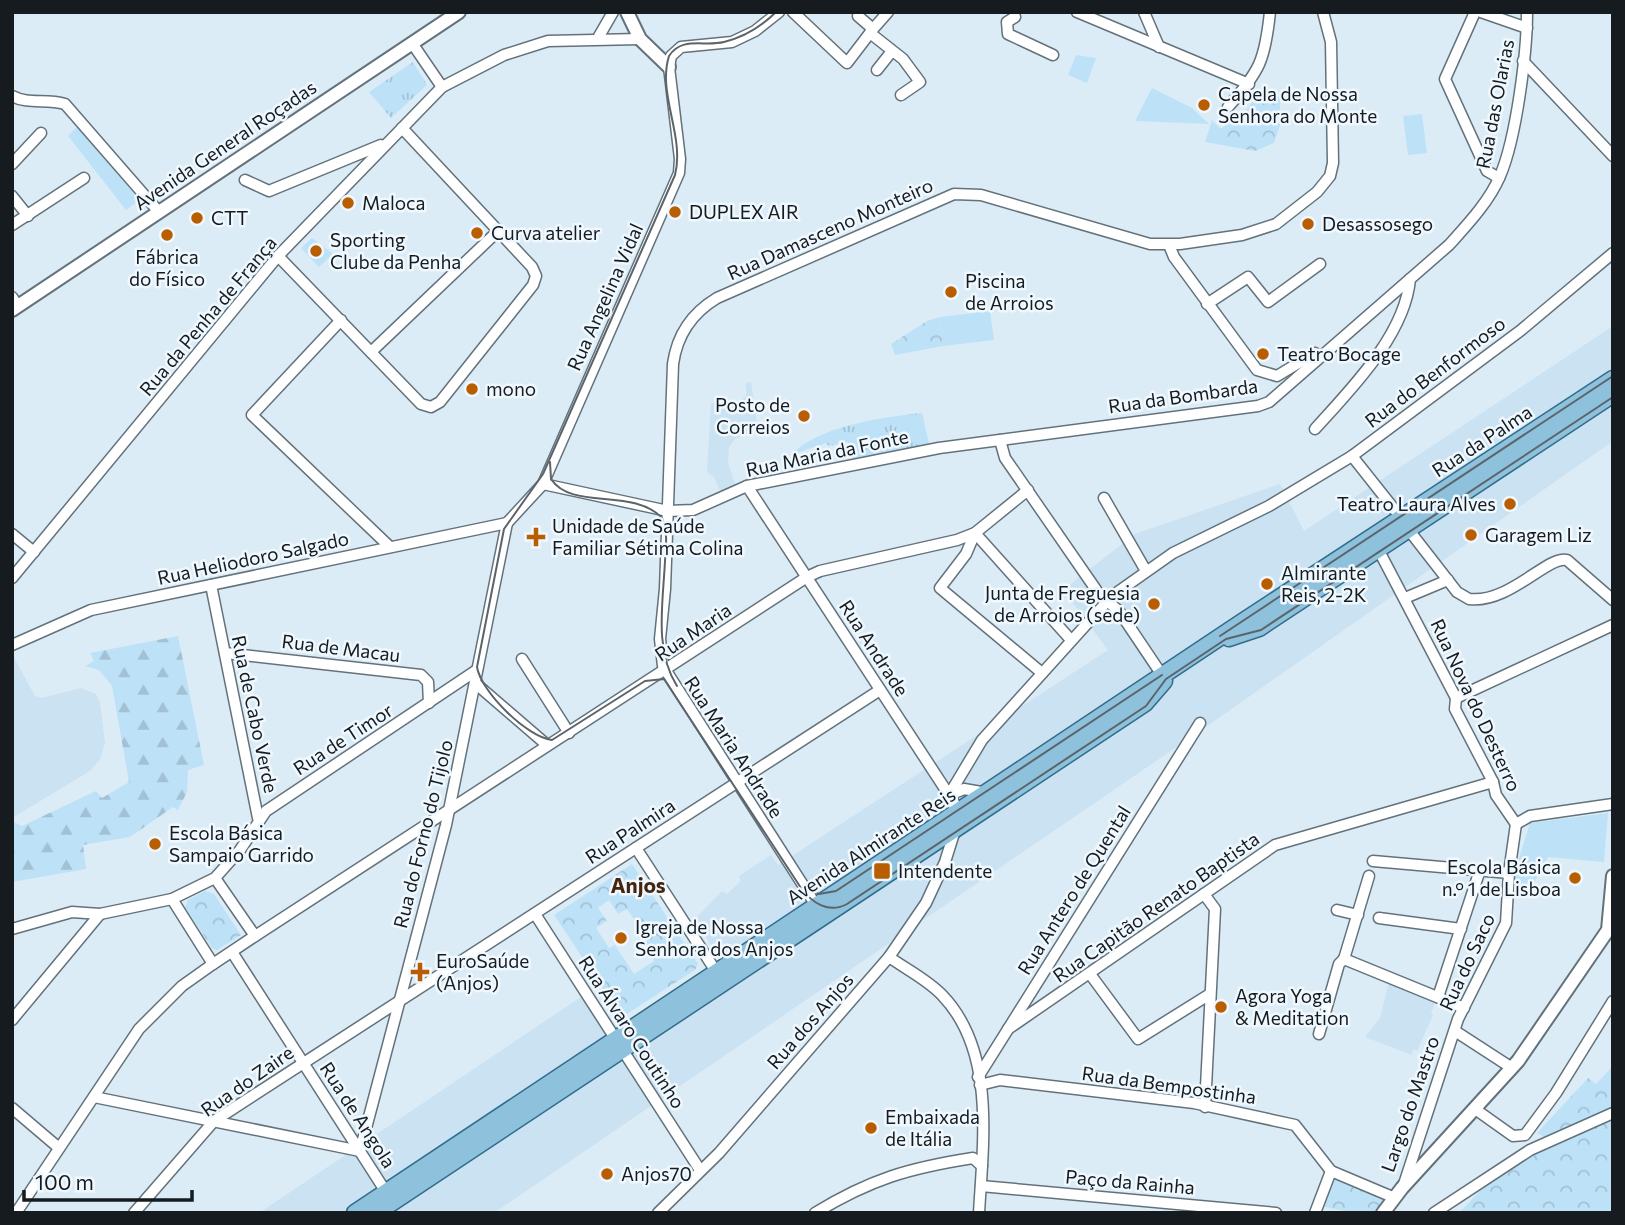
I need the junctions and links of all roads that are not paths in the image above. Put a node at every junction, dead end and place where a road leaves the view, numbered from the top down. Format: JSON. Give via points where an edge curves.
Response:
{"nodes":[{"id":1,"x":459,"y":12,"type":"edge"},
{"id":2,"x":613,"y":12,"type":"edge"},
{"id":3,"x":627,"y":12,"type":"edge"},
{"id":4,"x":779,"y":12,"type":"edge"},
{"id":5,"x":793,"y":12,"type":"edge"},
{"id":6,"x":888,"y":12,"type":"edge"},
{"id":7,"x":1077,"y":12,"type":"edge"},
{"id":8,"x":1144,"y":12,"type":"edge"},
{"id":9,"x":1270,"y":12,"type":"edge"},
{"id":10,"x":1323,"y":12,"type":"edge"},
{"id":11,"x":1475,"y":12,"type":"edge"},
{"id":12,"x":1481,"y":12,"type":"edge"},
{"id":13,"x":1527,"y":12,"type":"edge"},
{"id":14,"x":858,"y":16,"type":"dead end"},
{"id":15,"x":1015,"y":17,"type":"dead end"},
{"id":16,"x":1527,"y":27,"type":"junction"},
{"id":17,"x":872,"y":31,"type":"junction"},
{"id":18,"x":598,"y":38,"type":"junction"},
{"id":19,"x":640,"y":39,"type":"junction"},
{"id":20,"x":412,"y":43,"type":"junction"},
{"id":21,"x":1159,"y":47,"type":"junction"},
{"id":22,"x":892,"y":51,"type":"junction"},
{"id":23,"x":1054,"y":55,"type":"dead end"},
{"id":24,"x":1523,"y":61,"type":"junction"},
{"id":25,"x":669,"y":67,"type":"junction"},
{"id":26,"x":877,"y":70,"type":"dead end"},
{"id":27,"x":1249,"y":84,"type":"junction"},
{"id":28,"x":442,"y":87,"type":"junction"},
{"id":29,"x":901,"y":95,"type":"dead end"},
{"id":30,"x":12,"y":96,"type":"edge"},
{"id":31,"x":1228,"y":107,"type":"dead end"},
{"id":32,"x":402,"y":128,"type":"junction"},
{"id":33,"x":41,"y":133,"type":"dead end"},
{"id":34,"x":385,"y":144,"type":"junction"},
{"id":35,"x":1613,"y":156,"type":"edge"},
{"id":36,"x":12,"y":164,"type":"edge"},
{"id":37,"x":84,"y":178,"type":"dead end"},
{"id":38,"x":1499,"y":178,"type":"junction"},
{"id":39,"x":245,"y":180,"type":"dead end"},
{"id":40,"x":12,"y":196,"type":"edge"},
{"id":41,"x":159,"y":212,"type":"junction"},
{"id":42,"x":28,"y":216,"type":"junction"},
{"id":43,"x":12,"y":225,"type":"edge"},
{"id":44,"x":498,"y":231,"type":"junction"},
{"id":45,"x":1169,"y":245,"type":"junction"},
{"id":46,"x":1613,"y":253,"type":"edge"},
{"id":47,"x":278,"y":256,"type":"junction"},
{"id":48,"x":1320,"y":264,"type":"dead end"},
{"id":49,"x":1410,"y":279,"type":"junction"},
{"id":50,"x":14,"y":304,"type":"edge"},
{"id":51,"x":1208,"y":304,"type":"junction"},
{"id":52,"x":341,"y":320,"type":"junction"},
{"id":53,"x":1334,"y":342,"type":"junction"},
{"id":54,"x":371,"y":352,"type":"junction"},
{"id":55,"x":1613,"y":379,"type":"edge"},
{"id":56,"x":1613,"y":394,"type":"edge"},
{"id":57,"x":1315,"y":429,"type":"dead end"},
{"id":58,"x":1000,"y":440,"type":"junction"},
{"id":59,"x":1352,"y":456,"type":"junction"},
{"id":60,"x":543,"y":484,"type":"junction"},
{"id":61,"x":747,"y":486,"type":"junction"},
{"id":62,"x":1028,"y":490,"type":"junction"},
{"id":63,"x":1104,"y":498,"type":"dead end"},
{"id":64,"x":668,"y":511,"type":"junction"},
{"id":65,"x":507,"y":523,"type":"junction"},
{"id":66,"x":1405,"y":524,"type":"junction"},
{"id":67,"x":975,"y":533,"type":"junction"},
{"id":68,"x":12,"y":534,"type":"edge"},
{"id":69,"x":1376,"y":543,"type":"junction"},
{"id":70,"x":390,"y":547,"type":"junction"},
{"id":71,"x":34,"y":552,"type":"junction"},
{"id":72,"x":1146,"y":571,"type":"junction"},
{"id":73,"x":807,"y":577,"type":"junction"},
{"id":74,"x":12,"y":578,"type":"edge"},
{"id":75,"x":1448,"y":580,"type":"junction"},
{"id":76,"x":211,"y":585,"type":"junction"},
{"id":77,"x":1405,"y":598,"type":"junction"},
{"id":78,"x":1613,"y":600,"type":"edge"},
{"id":79,"x":1107,"y":602,"type":"junction"},
{"id":80,"x":1613,"y":625,"type":"edge"},
{"id":81,"x":1071,"y":640,"type":"junction"},
{"id":82,"x":12,"y":645,"type":"edge"},
{"id":83,"x":225,"y":653,"type":"junction"},
{"id":84,"x":522,"y":659,"type":"dead end"},
{"id":85,"x":477,"y":670,"type":"junction"},
{"id":86,"x":665,"y":672,"type":"junction"},
{"id":87,"x":1042,"y":673,"type":"junction"},
{"id":88,"x":1162,"y":675,"type":"junction"},
{"id":89,"x":475,"y":683,"type":"junction"},
{"id":90,"x":448,"y":690,"type":"junction"},
{"id":91,"x":880,"y":690,"type":"junction"},
{"id":92,"x":1455,"y":698,"type":"junction"},
{"id":93,"x":471,"y":701,"type":"junction"},
{"id":94,"x":429,"y":704,"type":"junction"},
{"id":95,"x":1200,"y":723,"type":"dead end"},
{"id":96,"x":569,"y":733,"type":"junction"},
{"id":97,"x":547,"y":745,"type":"junction"},
{"id":98,"x":1493,"y":782,"type":"junction"},
{"id":99,"x":736,"y":783,"type":"junction"},
{"id":100,"x":962,"y":786,"type":"junction"},
{"id":101,"x":988,"y":793,"type":"junction"},
{"id":102,"x":949,"y":795,"type":"junction"},
{"id":103,"x":1613,"y":804,"type":"edge"},
{"id":104,"x":450,"y":809,"type":"junction"},
{"id":105,"x":258,"y":818,"type":"junction"},
{"id":106,"x":955,"y":822,"type":"junction"},
{"id":107,"x":1516,"y":824,"type":"junction"},
{"id":108,"x":636,"y":848,"type":"junction"},
{"id":109,"x":1373,"y":861,"type":"dead end"},
{"id":110,"x":1480,"y":870,"type":"junction"},
{"id":111,"x":1508,"y":873,"type":"junction"},
{"id":112,"x":1369,"y":876,"type":"dead end"},
{"id":113,"x":1613,"y":876,"type":"edge"},
{"id":114,"x":215,"y":878,"type":"junction"},
{"id":115,"x":1204,"y":894,"type":"junction"},
{"id":116,"x":173,"y":899,"type":"junction"},
{"id":117,"x":1338,"y":910,"type":"dead end"},
{"id":118,"x":820,"y":912,"type":"junction"},
{"id":119,"x":535,"y":914,"type":"junction"},
{"id":120,"x":100,"y":915,"type":"junction"},
{"id":121,"x":1357,"y":915,"type":"junction"},
{"id":122,"x":1378,"y":918,"type":"dead end"},
{"id":123,"x":12,"y":929,"type":"edge"},
{"id":124,"x":1461,"y":929,"type":"junction"},
{"id":125,"x":256,"y":936,"type":"junction"},
{"id":126,"x":232,"y":951,"type":"junction"},
{"id":127,"x":889,"y":957,"type":"junction"},
{"id":128,"x":1329,"y":958,"type":"dead end"},
{"id":129,"x":1342,"y":962,"type":"junction"},
{"id":130,"x":214,"y":964,"type":"junction"},
{"id":131,"x":717,"y":973,"type":"junction"},
{"id":132,"x":1090,"y":974,"type":"junction"},
{"id":133,"x":1210,"y":994,"type":"junction"},
{"id":134,"x":1438,"y":997,"type":"junction"},
{"id":135,"x":399,"y":1001,"type":"junction"},
{"id":136,"x":1613,"y":1001,"type":"edge"},
{"id":137,"x":1464,"y":1008,"type":"junction"},
{"id":138,"x":12,"y":1020,"type":"edge"},
{"id":139,"x":1007,"y":1029,"type":"junction"},
{"id":140,"x":1455,"y":1031,"type":"junction"},
{"id":141,"x":1319,"y":1034,"type":"dead end"},
{"id":142,"x":619,"y":1044,"type":"junction"},
{"id":143,"x":304,"y":1063,"type":"junction"},
{"id":144,"x":1512,"y":1068,"type":"junction"},
{"id":145,"x":979,"y":1081,"type":"junction"},
{"id":146,"x":94,"y":1097,"type":"junction"},
{"id":147,"x":1205,"y":1107,"type":"junction"},
{"id":148,"x":12,"y":1108,"type":"edge"},
{"id":149,"x":1475,"y":1108,"type":"junction"},
{"id":150,"x":1613,"y":1113,"type":"edge"},
{"id":151,"x":214,"y":1121,"type":"junction"},
{"id":152,"x":59,"y":1148,"type":"junction"},
{"id":153,"x":360,"y":1151,"type":"junction"},
{"id":154,"x":982,"y":1166,"type":"junction"},
{"id":155,"x":700,"y":1170,"type":"junction"},
{"id":156,"x":1331,"y":1171,"type":"junction"},
{"id":157,"x":981,"y":1186,"type":"junction"},
{"id":158,"x":1399,"y":1193,"type":"junction"},
{"id":159,"x":390,"y":1197,"type":"junction"},
{"id":160,"x":16,"y":1213,"type":"edge"},
{"id":161,"x":134,"y":1213,"type":"edge"},
{"id":162,"x":355,"y":1213,"type":"edge"},
{"id":163,"x":376,"y":1213,"type":"edge"},
{"id":164,"x":658,"y":1213,"type":"edge"},
{"id":165,"x":815,"y":1213,"type":"edge"},
{"id":166,"x":979,"y":1213,"type":"edge"},
{"id":167,"x":1276,"y":1213,"type":"edge"},
{"id":168,"x":1315,"y":1213,"type":"edge"},
{"id":169,"x":1383,"y":1213,"type":"edge"},
{"id":170,"x":1434,"y":1213,"type":"edge"}],
"edges":[{"from":1,"to":20,"type":"street","name":"Avenida General Roçadas"},
{"from":2,"to":18,"type":"street"},
{"from":3,"to":19,"type":"street"},
{"from":4,"to":25,"type":"street","via":[[732,42],[681,47],[671,56]]},
{"from":5,"to":17,"type":"street","via":[[847,63]]},
{"from":6,"to":17,"type":"street"},
{"from":7,"to":21,"type":"street"},
{"from":8,"to":21,"type":"street"},
{"from":9,"to":27,"type":"street","via":[[1265,47]]},
{"from":10,"to":45,"type":"street","name":"Rua Damasceno Monteiro","via":[[1331,42],[1334,138],[1329,176],[1314,195],[1261,231]]},
{"from":11,"to":38,"type":"street","via":[[1445,79],[1487,171]]},
{"from":12,"to":16,"type":"street"},
{"from":13,"to":16,"type":"street","name":"Rua das Olarias"},
{"from":14,"to":17,"type":"street"},
{"from":15,"to":23,"type":"street","via":[[1007,23],[1008,34]]},
{"from":16,"to":24,"type":"street","name":"Rua das Olarias"},
{"from":17,"to":22,"type":"street"},
{"from":18,"to":19,"type":"street","name":"Rua da Penha de França"},
{"from":18,"to":28,"type":"street","name":"Rua da Penha de França","via":[[548,41],[504,55]]},
{"from":19,"to":25,"type":"street"},
{"from":20,"to":28,"type":"street"},
{"from":20,"to":41,"type":"street","name":"Avenida General Roçadas"},
{"from":21,"to":27,"type":"street"},
{"from":22,"to":26,"type":"street"},
{"from":22,"to":29,"type":"street","via":[[920,82]]},
{"from":24,"to":35,"type":"street"},
{"from":24,"to":38,"type":"street","name":"Rua das Olarias","via":[[1507,157]]},
{"from":25,"to":60,"type":"street","name":"Rua Angelina Vidal","via":[[679,173]]},
{"from":27,"to":31,"type":"street"},
{"from":28,"to":32,"type":"street","name":"Rua da Penha de França"},
{"from":30,"to":41,"type":"street","via":[[28,102],[44,99],[65,104]]},
{"from":32,"to":34,"type":"street","name":"Rua da Penha de França"},
{"from":32,"to":44,"type":"street"},
{"from":33,"to":36,"type":"street"},
{"from":34,"to":39,"type":"street","via":[[269,191]]},
{"from":34,"to":47,"type":"street","name":"Rua da Penha de França"},
{"from":37,"to":42,"type":"street"},
{"from":38,"to":49,"type":"street","name":"Rua das Olarias","via":[[1472,219]]},
{"from":40,"to":42,"type":"street"},
{"from":41,"to":50,"type":"street","name":"Avenida General Roçadas"},
{"from":42,"to":43,"type":"street"},
{"from":44,"to":54,"type":"street"},
{"from":44,"to":54,"type":"street","via":[[532,267],[533,285],[440,402],[431,407],[421,404]]},
{"from":45,"to":51,"type":"street"},
{"from":45,"to":64,"type":"street","name":"Rua Damasceno Monteiro","via":[[1138,242],[961,193],[940,198],[717,298],[693,317],[675,354]]},
{"from":46,"to":59,"type":"street","name":"Rua do Benformoso","via":[[1520,331]]},
{"from":47,"to":52,"type":"street"},
{"from":47,"to":71,"type":"street","name":"Rua da Penha de França"},
{"from":48,"to":51,"type":"street","via":[[1268,302],[1248,277]]},
{"from":49,"to":53,"type":"street","name":"Rua da Bombarda"},
{"from":49,"to":57,"type":"street","via":[[1409,296],[1369,369]]},
{"from":51,"to":53,"type":"street","via":[[1252,365],[1269,376]]},
{"from":52,"to":54,"type":"street"},
{"from":52,"to":70,"type":"street","via":[[251,415]]},
{"from":53,"to":58,"type":"street","name":"Rua da Bombarda","via":[[1269,402],[1258,406]]},
{"from":55,"to":66,"type":"main road","name":"Rua da Palma"},
{"from":56,"to":66,"type":"main road","name":"Rua da Palma"},
{"from":58,"to":61,"type":"street","name":"Rua Maria da Fonte"},
{"from":58,"to":62,"type":"street","via":[[1005,458]]},
{"from":59,"to":66,"type":"street"},
{"from":59,"to":72,"type":"street","name":"Rua do Benformoso"},
{"from":60,"to":64,"type":"street","name":"Rua Maria da Fonte"},
{"from":60,"to":65,"type":"street","name":"Rua Angelina Vidal"},
{"from":61,"to":64,"type":"street","name":"Rua Maria da Fonte","via":[[702,508]]},
{"from":61,"to":73,"type":"street","name":"Rua Andrade"},
{"from":62,"to":67,"type":"street"},
{"from":62,"to":79,"type":"street"},
{"from":63,"to":72,"type":"street"},
{"from":64,"to":86,"type":"street","name":"Rua Maria Andrade","via":[[660,639]]},
{"from":65,"to":70,"type":"street","name":"Rua Heliodoro Salgado"},
{"from":65,"to":85,"type":"street","name":"Rua do Forno do Tijolo"},
{"from":66,"to":69,"type":"main road","name":"Rua da Palma"},
{"from":66,"to":75,"type":"street"},
{"from":67,"to":73,"type":"street","name":"Rua Maria"},
{"from":67,"to":81,"type":"street"},
{"from":67,"to":87,"type":"street","via":[[940,588]]},
{"from":68,"to":71,"type":"street"},
{"from":69,"to":77,"type":"street","name":"Rua Nova do Desterro"},
{"from":69,"to":88,"type":"main road","name":"Avenida Almirante Reis"},
{"from":69,"to":106,"type":"main road","name":"Avenida Almirante Reis","via":[[1259,628],[1226,639],[1165,679],[1145,703]]},
{"from":70,"to":76,"type":"street","name":"Rua Heliodoro Salgado"},
{"from":71,"to":74,"type":"street","name":"Rua da Penha de França"},
{"from":72,"to":79,"type":"street","name":"Rua do Benformoso"},
{"from":73,"to":86,"type":"street","name":"Rua Maria"},
{"from":73,"to":91,"type":"street","name":"Rua Andrade"},
{"from":75,"to":77,"type":"street"},
{"from":75,"to":78,"type":"street","via":[[1463,597],[1476,600],[1516,588],[1561,558]]},
{"from":76,"to":82,"type":"street","name":"Rua Heliodoro Salgado","via":[[91,610]]},
{"from":76,"to":83,"type":"street","name":"Rua de Cabo Verde"},
{"from":77,"to":92,"type":"street","name":"Rua Nova do Desterro"},
{"from":79,"to":81,"type":"street"},
{"from":79,"to":88,"type":"street","via":[[1119,611]]},
{"from":80,"to":92,"type":"street"},
{"from":81,"to":87,"type":"street"},
{"from":83,"to":94,"type":"street","name":"Rua de Macau","via":[[421,675],[428,682]]},
{"from":83,"to":105,"type":"street","name":"Rua de Cabo Verde"},
{"from":84,"to":96,"type":"street"},
{"from":85,"to":89,"type":"street","name":"Rua do Forno do Tijolo"},
{"from":85,"to":90,"type":"street","name":"Rua de Timor"},
{"from":86,"to":96,"type":"street","name":"Rua Maria"},
{"from":86,"to":99,"type":"street","name":"Rua Maria Andrade"},
{"from":87,"to":100,"type":"street","via":[[982,740]]},
{"from":88,"to":101,"type":"main road","name":"Avenida Almirante Reis"},
{"from":89,"to":93,"type":"street","name":"Rua do Forno do Tijolo"},
{"from":89,"to":97,"type":"street"},
{"from":90,"to":93,"type":"street","via":[[463,691]]},
{"from":90,"to":94,"type":"street","name":"Rua de Timor"},
{"from":91,"to":99,"type":"street","name":"Rua Palmira"},
{"from":91,"to":102,"type":"street","name":"Rua Andrade"},
{"from":92,"to":98,"type":"street","name":"Rua Nova do Desterro","via":[[1455,709]]},
{"from":93,"to":104,"type":"street","name":"Rua do Forno do Tijolo"},
{"from":94,"to":105,"type":"street","name":"Rua de Timor"},
{"from":95,"to":139,"type":"street","name":"Rua Antero de Quental"},
{"from":96,"to":97,"type":"street","name":"Rua Maria"},
{"from":97,"to":104,"type":"street","name":"Rua Maria"},
{"from":98,"to":107,"type":"street","name":"Rua Nova do Desterro","via":[[1496,795]]},
{"from":98,"to":115,"type":"street","name":"Rua Capitão Renato Baptista","via":[[1282,842]]},
{"from":99,"to":108,"type":"street","name":"Rua Palmira"},
{"from":99,"to":118,"type":"street","name":"Rua Maria Andrade"},
{"from":100,"to":101,"type":"street"},
{"from":100,"to":102,"type":"street"},
{"from":101,"to":106,"type":"main road","name":"Avenida Almirante Reis"},
{"from":102,"to":106,"type":"street"},
{"from":103,"to":107,"type":"street","via":[[1530,816]]},
{"from":104,"to":125,"type":"street","name":"Rua Maria"},
{"from":104,"to":135,"type":"street","name":"Rua do Forno do Tijolo"},
{"from":105,"to":114,"type":"street","name":"Rua de Cabo Verde","via":[[240,850]]},
{"from":106,"to":118,"type":"main road","name":"Avenida Almirante Reis"},
{"from":106,"to":127,"type":"street","name":"Rua dos Anjos","via":[[945,862],[926,903]]},
{"from":107,"to":111,"type":"street","name":"Rua do Saco"},
{"from":108,"to":119,"type":"street","name":"Rua Palmira"},
{"from":108,"to":131,"type":"street"},
{"from":109,"to":110,"type":"street"},
{"from":110,"to":111,"type":"street"},
{"from":110,"to":124,"type":"street"},
{"from":111,"to":137,"type":"street","name":"Rua do Saco","via":[[1506,923]]},
{"from":112,"to":121,"type":"street"},
{"from":113,"to":144,"type":"street","via":[[1609,924]]},
{"from":114,"to":116,"type":"street"},
{"from":114,"to":125,"type":"street"},
{"from":115,"to":132,"type":"street","name":"Rua Capitão Renato Baptista"},
{"from":115,"to":133,"type":"street","via":[[1214,909]]},
{"from":116,"to":120,"type":"street"},
{"from":116,"to":130,"type":"street"},
{"from":117,"to":121,"type":"street"},
{"from":118,"to":131,"type":"main road","name":"Avenida Almirante Reis"},
{"from":118,"to":142,"type":"main road","name":"Avenida Almirante Reis"},
{"from":119,"to":135,"type":"street","name":"Rua Palmira"},
{"from":119,"to":142,"type":"street","name":"Rua Álvaro Coutinho"},
{"from":120,"to":123,"type":"street","via":[[72,912]]},
{"from":120,"to":138,"type":"street"},
{"from":121,"to":129,"type":"street"},
{"from":122,"to":124,"type":"street"},
{"from":124,"to":134,"type":"street"},
{"from":125,"to":126,"type":"street","name":"Rua Maria"},
{"from":126,"to":130,"type":"street","name":"Rua Maria"},
{"from":126,"to":143,"type":"street","name":"Rua de Angola"},
{"from":127,"to":145,"type":"street","via":[[948,1002],[969,1035]]},
{"from":127,"to":155,"type":"street","name":"Rua dos Anjos"},
{"from":128,"to":129,"type":"street"},
{"from":129,"to":134,"type":"street"},
{"from":129,"to":141,"type":"street"},
{"from":130,"to":146,"type":"street","name":"Rua Maria","via":[[152,1014],[115,1060]]},
{"from":131,"to":142,"type":"main road","name":"Avenida Almirante Reis"},
{"from":132,"to":133,"type":"street","via":[[1138,1039]]},
{"from":132,"to":139,"type":"street","name":"Rua Capitão Renato Baptista"},
{"from":133,"to":147,"type":"street"},
{"from":134,"to":137,"type":"street"},
{"from":135,"to":143,"type":"street","name":"Rua do Zaire"},
{"from":135,"to":153,"type":"street","name":"Rua do Forno do Tijolo"},
{"from":136,"to":149,"type":"street","via":[[1525,1135],[1513,1136]]},
{"from":137,"to":140,"type":"street","name":"Rua do Saco"},
{"from":139,"to":145,"type":"street","name":"Rua Antero de Quental"},
{"from":140,"to":144,"type":"street","name":"Largo do Mastro"},
{"from":140,"to":158,"type":"street","name":"Largo do Mastro"},
{"from":142,"to":155,"type":"street","name":"Rua Álvaro Coutinho"},
{"from":142,"to":159,"type":"main road","name":"Avenida Almirante Reis"},
{"from":143,"to":151,"type":"street","name":"Rua do Zaire"},
{"from":143,"to":153,"type":"street","name":"Rua de Angola"},
{"from":144,"to":149,"type":"street","name":"Largo do Mastro"},
{"from":145,"to":147,"type":"street","name":"Rua da Bempostinha"},
{"from":145,"to":154,"type":"street","via":[[985,1132]]},
{"from":146,"to":151,"type":"street"},
{"from":146,"to":152,"type":"street","name":"Rua Maria"},
{"from":147,"to":156,"type":"street","name":"Rua da Bempostinha","via":[[1295,1125]]},
{"from":148,"to":152,"type":"street"},
{"from":149,"to":158,"type":"street","name":"Largo do Mastro"},
{"from":150,"to":170,"type":"street","via":[[1530,1150]]},
{"from":151,"to":153,"type":"street"},
{"from":151,"to":161,"type":"street","name":"Rua do Zaire"},
{"from":152,"to":160,"type":"street","name":"Rua Maria"},
{"from":153,"to":159,"type":"street","name":"Rua de Angola"},
{"from":154,"to":157,"type":"street"},
{"from":154,"to":165,"type":"street","via":[[973,1158],[907,1169],[857,1188]]},
{"from":155,"to":164,"type":"street","name":"Rua dos Anjos"},
{"from":156,"to":158,"type":"street"},
{"from":156,"to":168,"type":"street"},
{"from":157,"to":166,"type":"street"},
{"from":157,"to":167,"type":"street","name":"Paço da Rainha"},
{"from":158,"to":169,"type":"street"},
{"from":159,"to":162,"type":"main road","name":"Avenida Almirante Reis"},
{"from":159,"to":163,"type":"main road","name":"Avenida Almirante Reis"}]}
